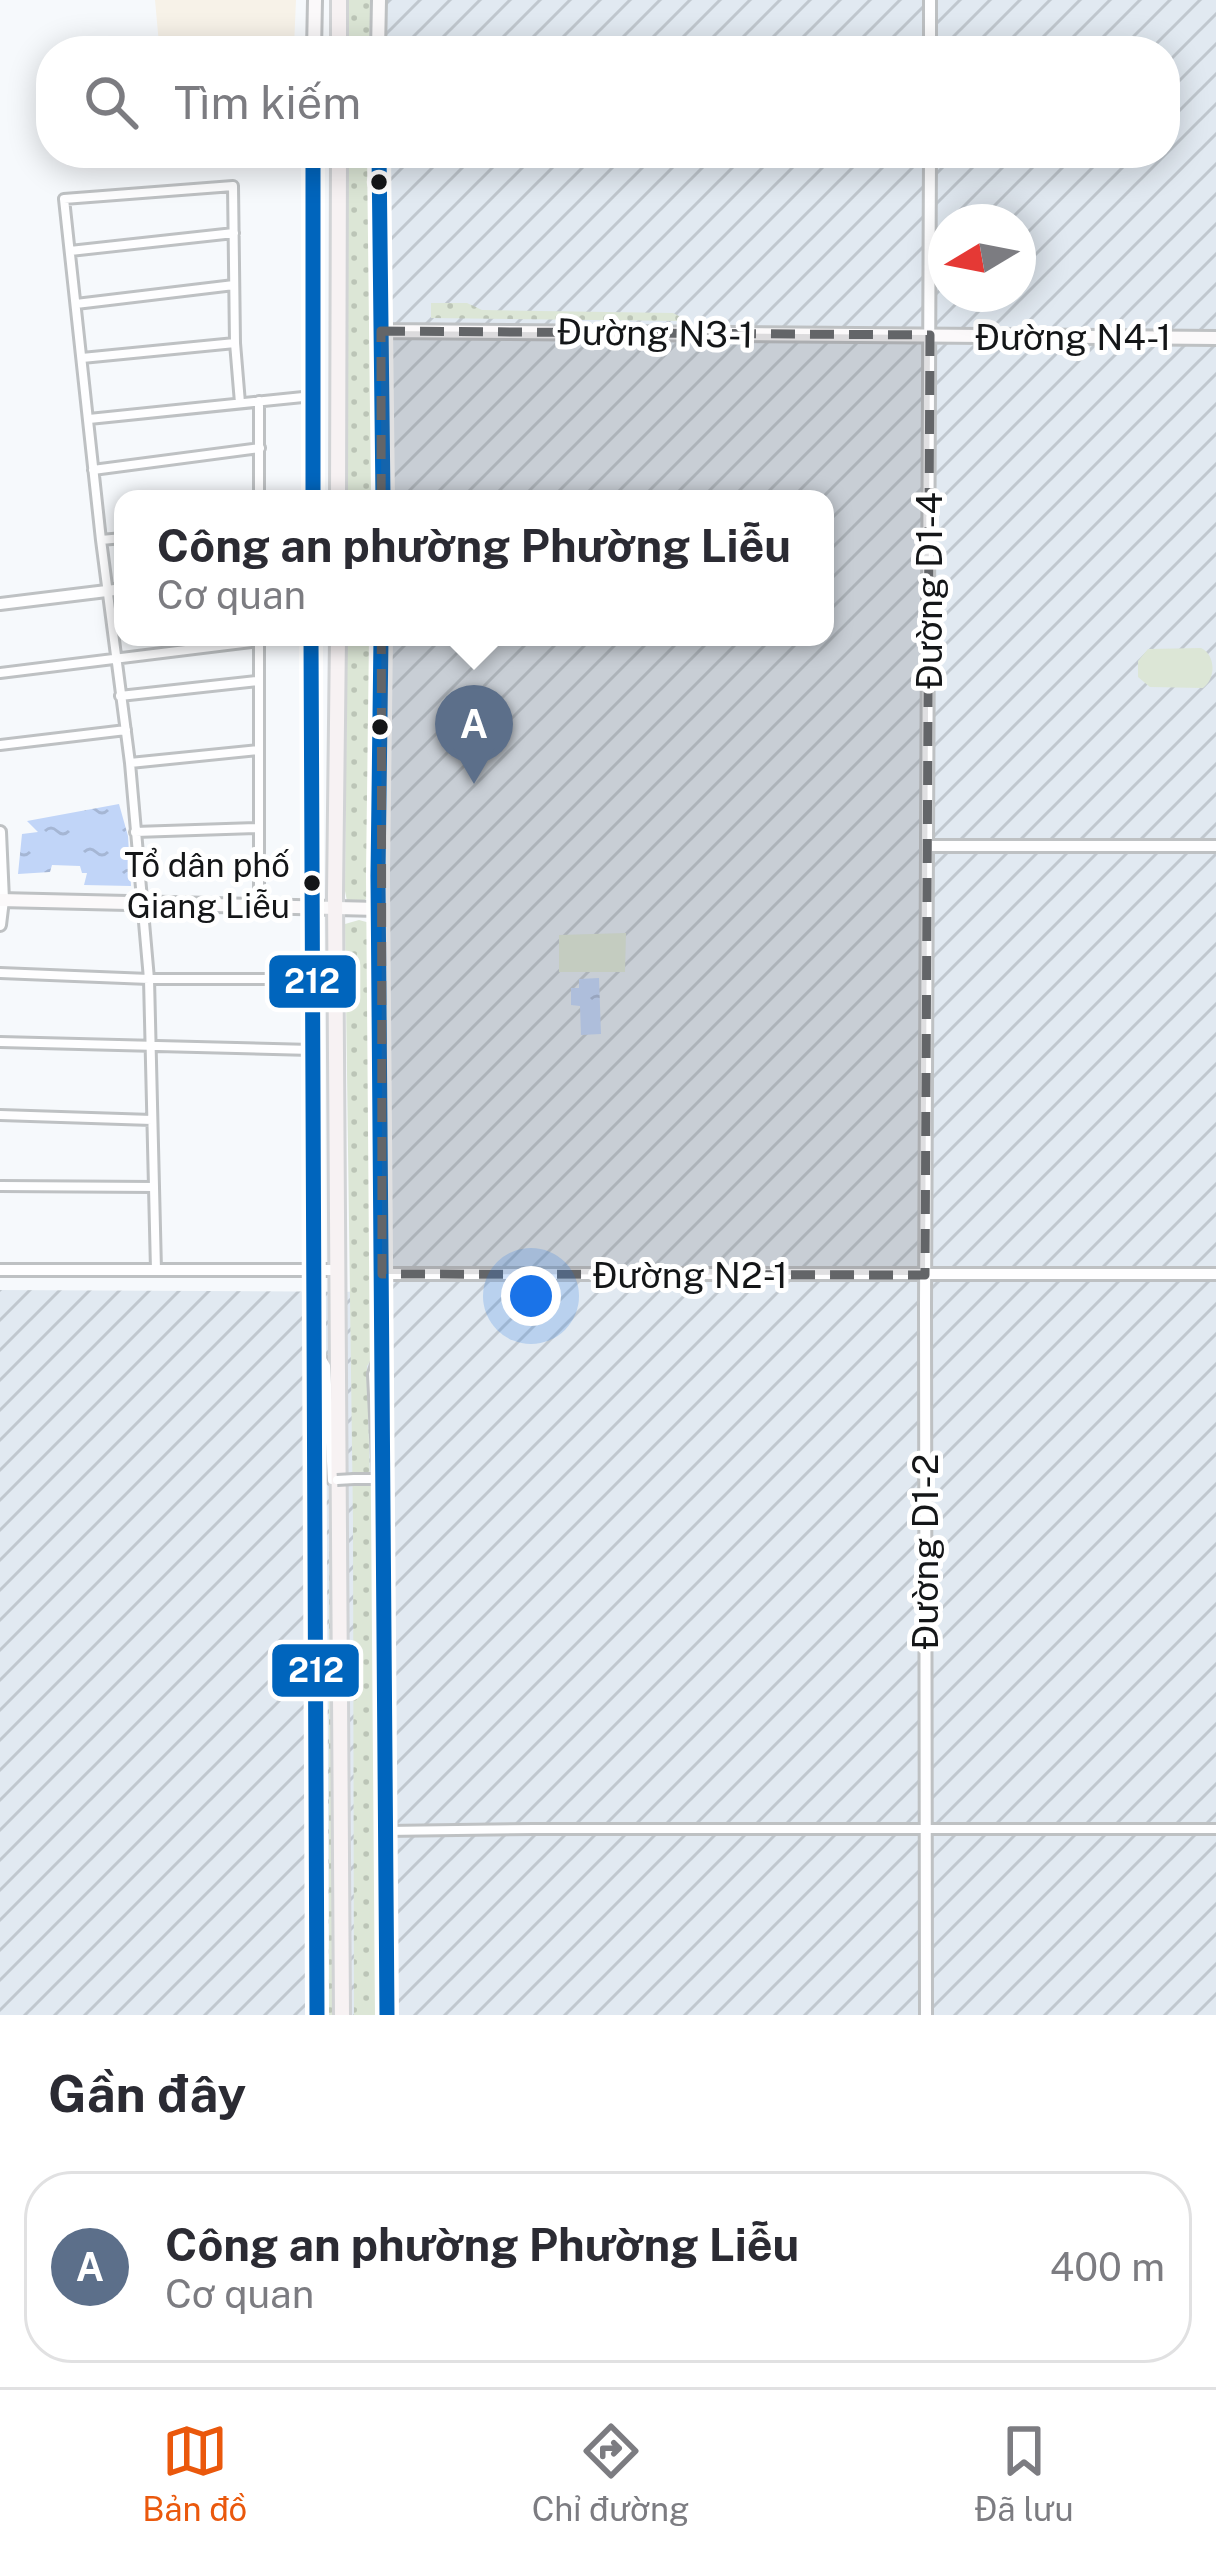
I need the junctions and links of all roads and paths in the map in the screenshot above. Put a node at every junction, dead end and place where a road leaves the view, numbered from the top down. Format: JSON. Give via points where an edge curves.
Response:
{"nodes":[{"id":1,"x":315,"y":0,"type":"edge"},
{"id":2,"x":339,"y":0,"type":"edge"},
{"id":3,"x":379,"y":0,"type":"edge"},
{"id":4,"x":931,"y":0,"type":"edge"},
{"id":5,"x":314,"y":36,"type":"edge"},
{"id":6,"x":336,"y":36,"type":"edge"},
{"id":7,"x":378,"y":36,"type":"edge"},
{"id":8,"x":931,"y":36,"type":"edge"},
{"id":9,"x":314,"y":168,"type":"edge"},
{"id":10,"x":339,"y":168,"type":"edge"},
{"id":11,"x":379,"y":168,"type":"edge"},
{"id":12,"x":930,"y":168,"type":"edge"},
{"id":13,"x":234,"y":233,"type":"junction"},
{"id":14,"x":70,"y":251,"type":"junction"},
{"id":15,"x":234,"y":285,"type":"junction"},
{"id":16,"x":76,"y":304,"type":"junction"},
{"id":17,"x":381,"y":331,"type":"junction"},
{"id":18,"x":930,"y":335,"type":"junction"},
{"id":19,"x":1216,"y":338,"type":"edge"},
{"id":20,"x":235,"y":343,"type":"junction"},
{"id":21,"x":82,"y":358,"type":"junction"},
{"id":22,"x":314,"y":395,"type":"junction"},
{"id":23,"x":259,"y":401,"type":"junction"},
{"id":24,"x":240,"y":403,"type":"junction"},
{"id":25,"x":89,"y":419,"type":"junction"},
{"id":26,"x":260,"y":448,"type":"junction"},
{"id":27,"x":93,"y":470,"type":"junction"},
{"id":28,"x":259,"y":490,"type":"edge"},
{"id":29,"x":313,"y":490,"type":"edge"},
{"id":30,"x":338,"y":490,"type":"edge"},
{"id":31,"x":383,"y":490,"type":"edge"},
{"id":32,"x":114,"y":539,"type":"edge"},
{"id":33,"x":101,"y":541,"type":"junction"},
{"id":34,"x":114,"y":583,"type":"edge"},
{"id":35,"x":114,"y":589,"type":"edge"},
{"id":36,"x":0,"y":604,"type":"edge"},
{"id":37,"x":116,"y":646,"type":"edge"},
{"id":38,"x":209,"y":646,"type":"edge"},
{"id":39,"x":259,"y":646,"type":"edge"},
{"id":40,"x":311,"y":646,"type":"edge"},
{"id":41,"x":338,"y":646,"type":"edge"},
{"id":42,"x":381,"y":646,"type":"edge"},
{"id":43,"x":116,"y":659,"type":"junction"},
{"id":44,"x":0,"y":673,"type":"edge"},
{"id":45,"x":257,"y":681,"type":"junction"},
{"id":46,"x":120,"y":696,"type":"junction"},
{"id":47,"x":126,"y":730,"type":"junction"},
{"id":48,"x":0,"y":745,"type":"edge"},
{"id":49,"x":258,"y":750,"type":"junction"},
{"id":50,"x":130,"y":763,"type":"junction"},
{"id":51,"x":258,"y":828,"type":"junction"},
{"id":52,"x":0,"y":832,"type":"edge"},
{"id":53,"x":135,"y":832,"type":"junction"},
{"id":54,"x":928,"y":846,"type":"junction"},
{"id":55,"x":1216,"y":846,"type":"edge"},
{"id":56,"x":2,"y":900,"type":"edge"},
{"id":57,"x":143,"y":904,"type":"junction"},
{"id":58,"x":259,"y":905,"type":"junction"},
{"id":59,"x":311,"y":906,"type":"junction"},
{"id":60,"x":335,"y":909,"type":"junction"},
{"id":61,"x":378,"y":909,"type":"junction"},
{"id":62,"x":0,"y":925,"type":"edge"},
{"id":63,"x":0,"y":973,"type":"edge"},
{"id":64,"x":149,"y":979,"type":"junction"},
{"id":65,"x":312,"y":979,"type":"junction"},
{"id":66,"x":0,"y":1042,"type":"edge"},
{"id":67,"x":151,"y":1047,"type":"junction"},
{"id":68,"x":314,"y":1050,"type":"junction"},
{"id":69,"x":0,"y":1115,"type":"edge"},
{"id":70,"x":152,"y":1120,"type":"junction"},
{"id":71,"x":0,"y":1186,"type":"edge"},
{"id":72,"x":154,"y":1187,"type":"junction"},
{"id":73,"x":0,"y":1270,"type":"edge"},
{"id":74,"x":156,"y":1270,"type":"junction"},
{"id":75,"x":316,"y":1270,"type":"junction"},
{"id":76,"x":339,"y":1270,"type":"junction"},
{"id":77,"x":382,"y":1274,"type":"junction"},
{"id":78,"x":1216,"y":1274,"type":"edge"},
{"id":79,"x":925,"y":1275,"type":"junction"},
{"id":80,"x":315,"y":1347,"type":"junction"},
{"id":81,"x":382,"y":1349,"type":"junction"},
{"id":82,"x":928,"y":1828,"type":"junction"},
{"id":83,"x":1216,"y":1829,"type":"edge"},
{"id":84,"x":386,"y":1832,"type":"junction"},
{"id":85,"x":317,"y":2015,"type":"edge"},
{"id":86,"x":342,"y":2015,"type":"edge"},
{"id":87,"x":386,"y":2015,"type":"edge"},
{"id":88,"x":926,"y":2015,"type":"edge"}],
"edges":[{"from":1,"to":5,"type":"main road"},
{"from":2,"to":6,"type":"highway"},
{"from":3,"to":7,"type":"main road"},
{"from":4,"to":8,"type":"street"},
{"from":9,"to":22,"type":"main road"},
{"from":10,"to":30,"type":"highway"},
{"from":11,"to":17,"type":"main road"},
{"from":12,"to":18,"type":"street","name":"Đường D1-4"},
{"from":13,"to":14,"type":"street"},
{"from":13,"to":14,"type":"street","via":[[233,186],[64,199]]},
{"from":13,"to":15,"type":"street"},
{"from":14,"to":16,"type":"street"},
{"from":15,"to":16,"type":"street"},
{"from":15,"to":20,"type":"street"},
{"from":16,"to":21,"type":"street"},
{"from":17,"to":18,"type":"main road","name":"Đường N3-1"},
{"from":17,"to":31,"type":"main road"},
{"from":18,"to":19,"type":"main road","name":"Đường N4-1"},
{"from":18,"to":54,"type":"street","name":"Đường D1-4"},
{"from":20,"to":21,"type":"street"},
{"from":20,"to":24,"type":"street"},
{"from":21,"to":25,"type":"street"},
{"from":22,"to":23,"type":"street"},
{"from":22,"to":29,"type":"main road"},
{"from":23,"to":24,"type":"street"},
{"from":23,"to":26,"type":"street"},
{"from":24,"to":25,"type":"street"},
{"from":25,"to":27,"type":"street"},
{"from":26,"to":27,"type":"street"},
{"from":26,"to":28,"type":"street"},
{"from":27,"to":33,"type":"street"},
{"from":32,"to":33,"type":"street"},
{"from":33,"to":34,"type":"street"},
{"from":35,"to":36,"type":"street"},
{"from":37,"to":43,"type":"street"},
{"from":38,"to":43,"type":"street"},
{"from":39,"to":45,"type":"street"},
{"from":40,"to":59,"type":"main road"},
{"from":41,"to":60,"type":"highway"},
{"from":42,"to":61,"type":"main road"},
{"from":43,"to":44,"type":"street"},
{"from":43,"to":46,"type":"street"},
{"from":45,"to":46,"type":"street"},
{"from":45,"to":49,"type":"street"},
{"from":46,"to":47,"type":"street"},
{"from":47,"to":48,"type":"street"},
{"from":47,"to":50,"type":"street"},
{"from":49,"to":50,"type":"street"},
{"from":49,"to":51,"type":"street"},
{"from":50,"to":53,"type":"street"},
{"from":51,"to":53,"type":"street"},
{"from":51,"to":58,"type":"street"},
{"from":52,"to":56,"type":"street"},
{"from":53,"to":57,"type":"street"},
{"from":54,"to":55,"type":"street"},
{"from":54,"to":79,"type":"street","name":"Đường D1-4"},
{"from":56,"to":57,"type":"main road"},
{"from":56,"to":62,"type":"street"},
{"from":57,"to":58,"type":"main road"},
{"from":57,"to":64,"type":"street"},
{"from":58,"to":59,"type":"main road"},
{"from":59,"to":60,"type":"main road"},
{"from":59,"to":65,"type":"main road"},
{"from":60,"to":61,"type":"main road"},
{"from":60,"to":76,"type":"highway"},
{"from":61,"to":77,"type":"main road"},
{"from":63,"to":64,"type":"street"},
{"from":64,"to":65,"type":"street"},
{"from":64,"to":67,"type":"street"},
{"from":65,"to":68,"type":"main road"},
{"from":66,"to":67,"type":"street"},
{"from":67,"to":68,"type":"street"},
{"from":67,"to":70,"type":"street"},
{"from":68,"to":75,"type":"main road"},
{"from":69,"to":70,"type":"street"},
{"from":70,"to":72,"type":"street"},
{"from":71,"to":72,"type":"street"},
{"from":72,"to":74,"type":"street"},
{"from":73,"to":74,"type":"street"},
{"from":74,"to":75,"type":"street"},
{"from":75,"to":76,"type":"street"},
{"from":75,"to":80,"type":"main road"},
{"from":76,"to":86,"type":"highway"},
{"from":77,"to":79,"type":"street","name":"Đường N2-1"},
{"from":77,"to":81,"type":"main road"},
{"from":78,"to":79,"type":"street","name":"Đường N2-1"},
{"from":79,"to":82,"type":"street","name":"Đường D1-2"},
{"from":80,"to":81,"type":"street","bridge":true,"via":[[326,1366],[332,1480],[378,1479],[373,1374]]},
{"from":80,"to":85,"type":"main road"},
{"from":81,"to":84,"type":"main road"},
{"from":82,"to":83,"type":"street"},
{"from":82,"to":84,"type":"street"},
{"from":82,"to":88,"type":"street","name":"Đường D1-2"},
{"from":84,"to":87,"type":"main road"}]}
